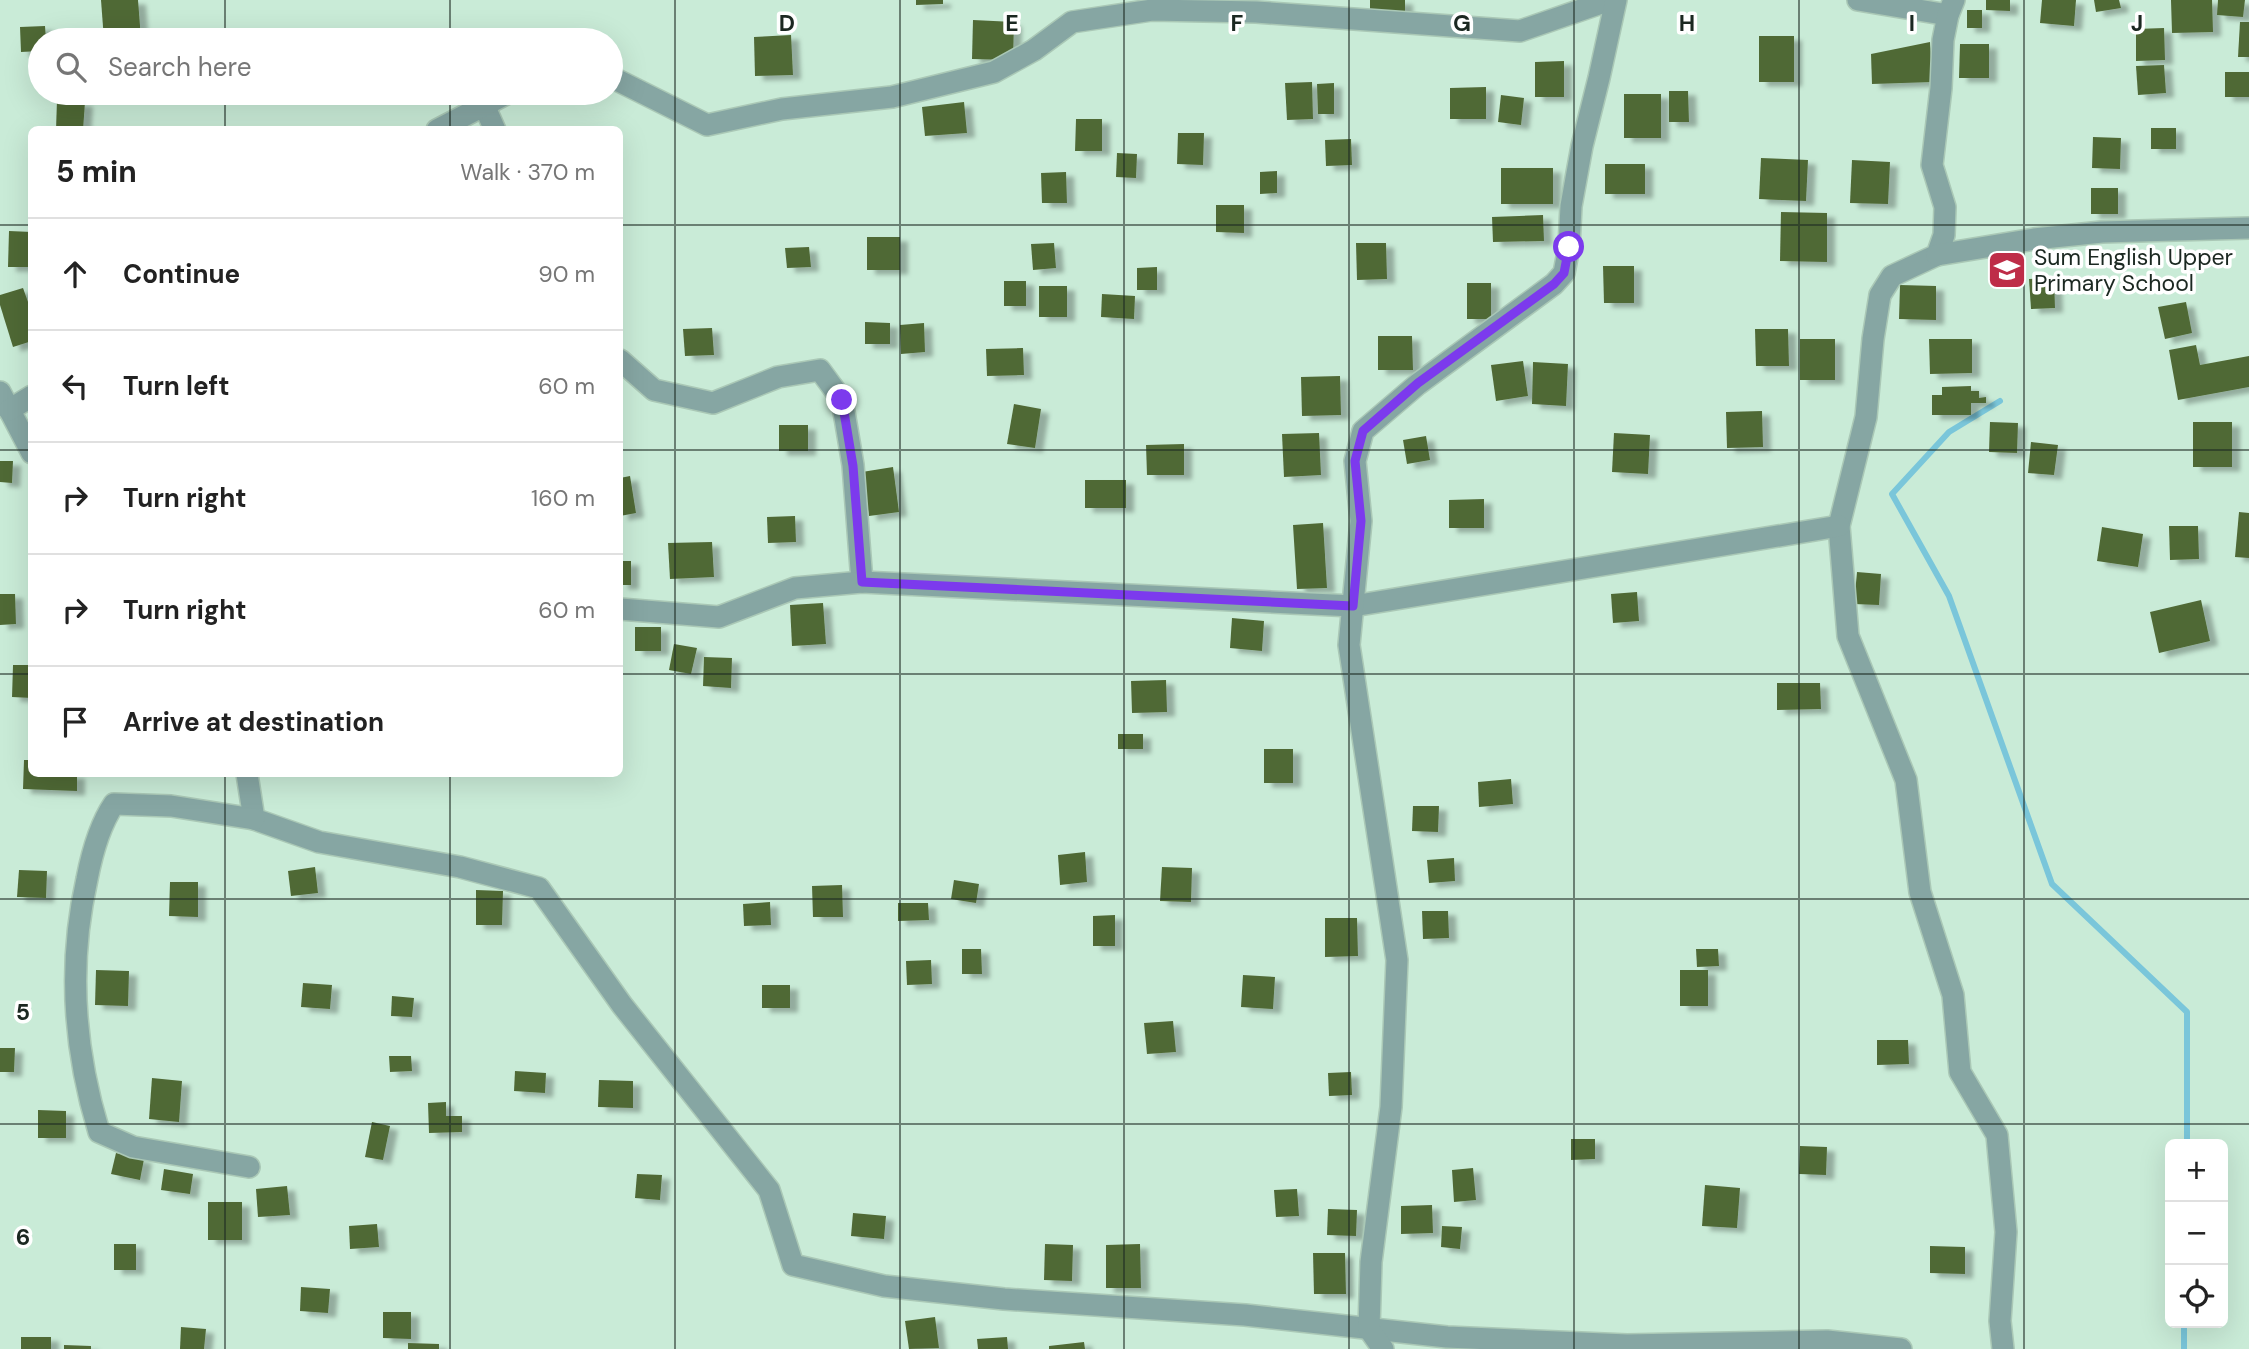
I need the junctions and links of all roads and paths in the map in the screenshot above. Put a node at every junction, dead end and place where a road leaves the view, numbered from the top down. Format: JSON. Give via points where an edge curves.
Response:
{"nodes":[{"id":1,"x":1610,"y":0,"type":"edge"},
{"id":2,"x":1616,"y":0,"type":"edge"},
{"id":3,"x":1858,"y":0,"type":"edge"},
{"id":4,"x":1951,"y":8,"type":"edge"},
{"id":5,"x":623,"y":83,"type":"edge"},
{"id":6,"x":484,"y":105,"type":"joint"},
{"id":7,"x":445,"y":126,"type":"edge"},
{"id":8,"x":493,"y":126,"type":"edge"},
{"id":9,"x":2249,"y":228,"type":"edge"},
{"id":10,"x":1937,"y":255,"type":"junction"},
{"id":11,"x":623,"y":363,"type":"edge"},
{"id":12,"x":28,"y":398,"type":"edge"},
{"id":13,"x":6,"y":412,"type":"edge"},
{"id":14,"x":28,"y":447,"type":"edge"},
{"id":15,"x":1839,"y":526,"type":"junction"},
{"id":16,"x":862,"y":582,"type":"junction"},
{"id":17,"x":1353,"y":606,"type":"junction"},
{"id":18,"x":623,"y":609,"type":"edge"},
{"id":19,"x":247,"y":777,"type":"edge"},
{"id":20,"x":254,"y":819,"type":"junction"},
{"id":21,"x":249,"y":1167,"type":"dead end"},
{"id":22,"x":1369,"y":1329,"type":"junction"},
{"id":23,"x":1383,"y":1349,"type":"edge"},
{"id":24,"x":1901,"y":1349,"type":"edge"},
{"id":25,"x":2003,"y":1349,"type":"edge"}],
"edges":[{"from":1,"to":5,"type":"street","via":[[1520,31],[1256,12],[1152,10],[1072,22],[995,72],[892,97],[782,109],[707,125]]},
{"from":2,"to":17,"type":"street","via":[[1581,146],[1564,273],[1418,383],[1363,431],[1355,461],[1361,521]]},
{"from":3,"to":4,"type":"street"},
{"from":4,"to":10,"type":"street","via":[[1943,40],[1932,164],[1945,207],[1944,235]]},
{"from":6,"to":7,"type":"street"},
{"from":6,"to":8,"type":"street"},
{"from":9,"to":10,"type":"street","via":[[2102,232]]},
{"from":10,"to":15,"type":"street","via":[[1892,276],[1880,295],[1866,417]]},
{"from":11,"to":16,"type":"street","via":[[654,390],[713,403],[778,377],[820,370],[842,400],[853,466]]},
{"from":12,"to":13,"type":"street"},
{"from":13,"to":14,"type":"street"},
{"from":15,"to":17,"type":"street"},
{"from":15,"to":25,"type":"street","via":[[1848,636],[1906,780],[1920,892],[1953,995],[1960,1072],[1997,1135],[2006,1233],[2000,1321]]},
{"from":16,"to":17,"type":"street"},
{"from":16,"to":18,"type":"street","via":[[795,588],[719,617]]},
{"from":17,"to":22,"type":"street","via":[[1349,645],[1397,960],[1391,1107],[1371,1262]]},
{"from":19,"to":20,"type":"street"},
{"from":20,"to":21,"type":"street","via":[[171,806],[114,804],[104,819],[91,860],[80,908],[75,965],[78,1037],[99,1132],[134,1147]]},
{"from":20,"to":22,"type":"street","via":[[319,842],[460,867],[539,888],[622,1004],[769,1190],[793,1265],[884,1286]]},
{"from":22,"to":23,"type":"street"},
{"from":22,"to":24,"type":"street","via":[[1613,1344],[1828,1341]]}]}
